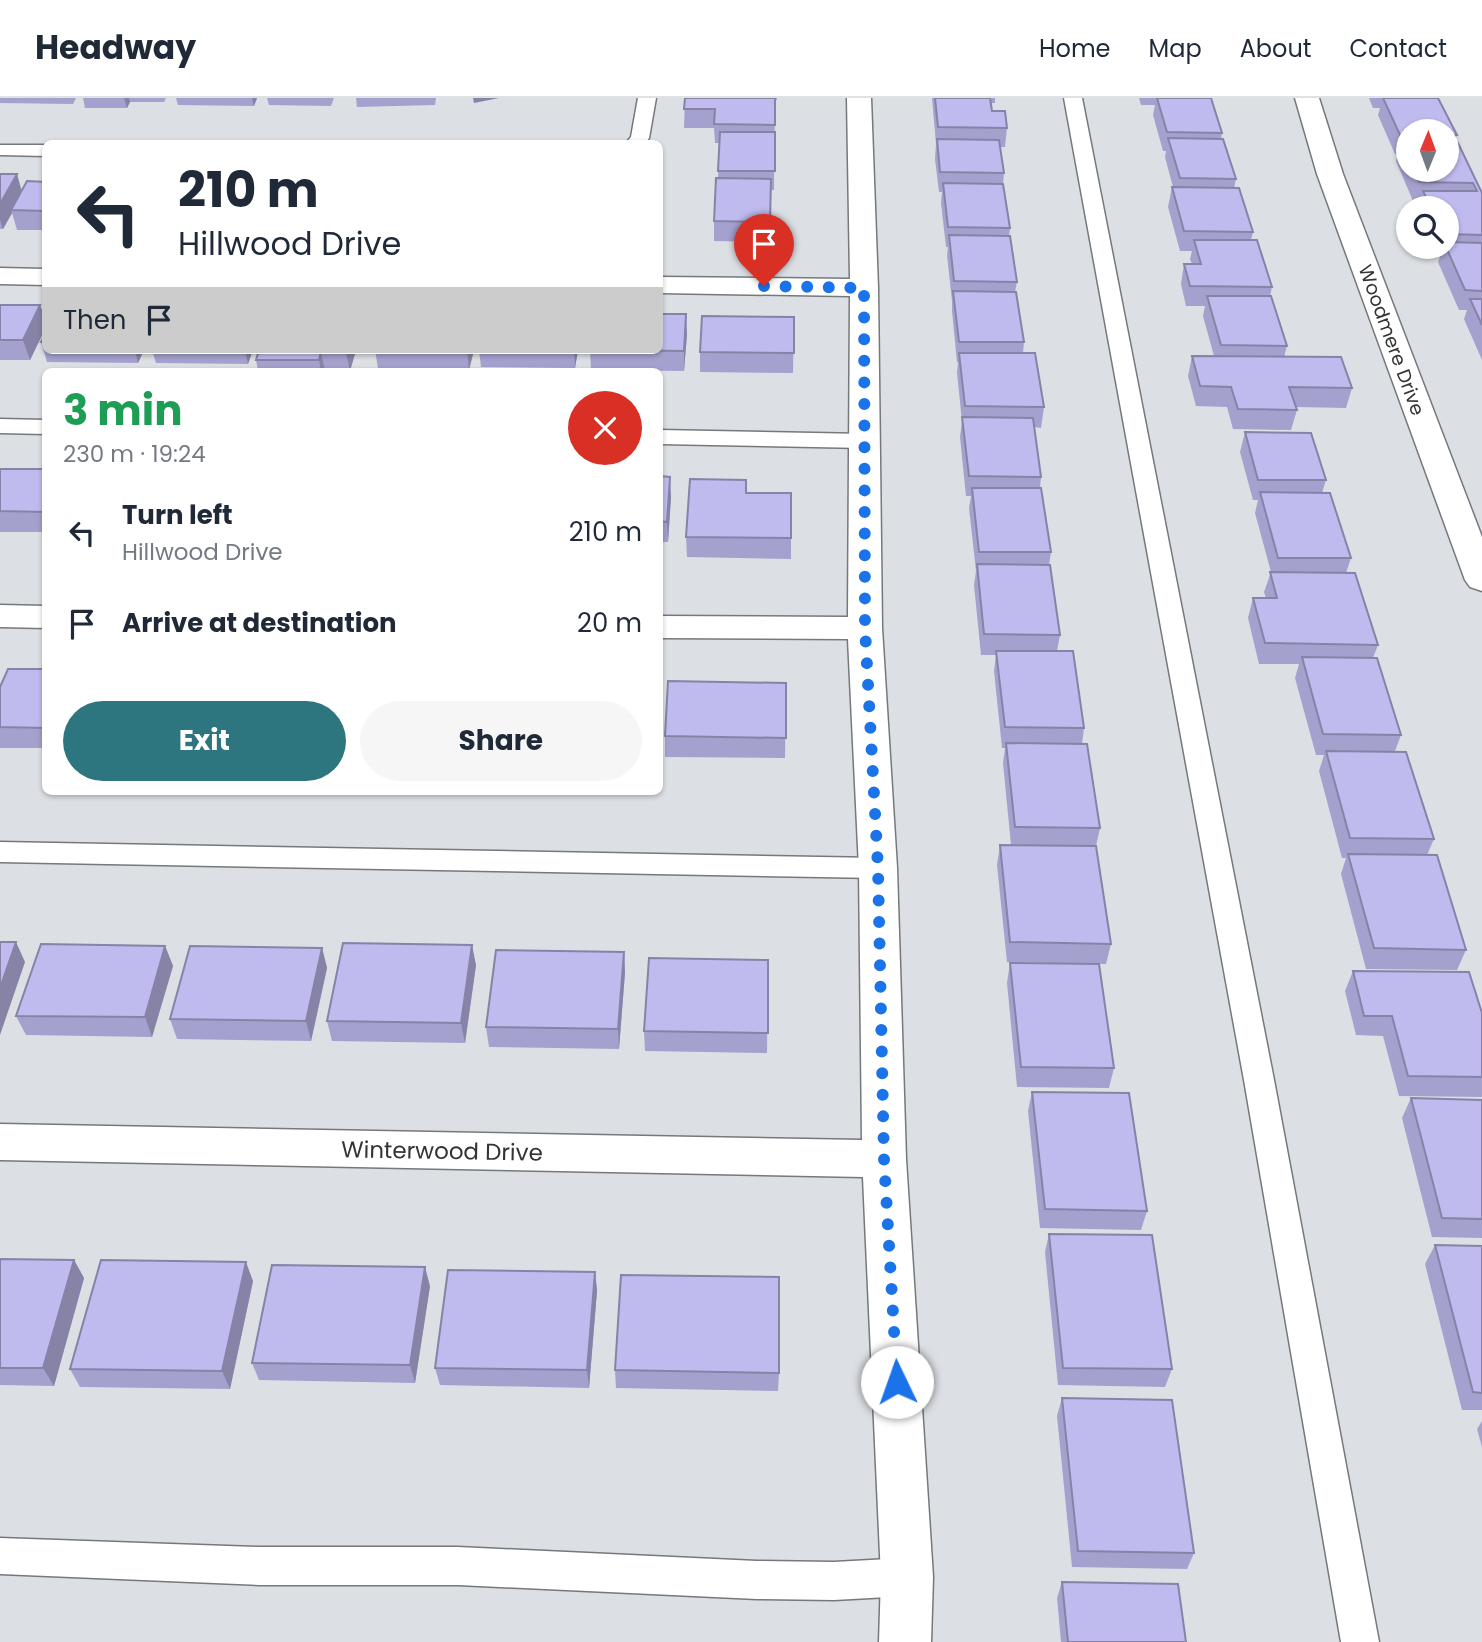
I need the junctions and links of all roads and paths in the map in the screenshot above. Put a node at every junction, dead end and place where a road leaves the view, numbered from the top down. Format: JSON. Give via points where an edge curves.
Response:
{"nodes":[{"id":1,"x":647,"y":98,"type":"edge"},
{"id":2,"x":859,"y":98,"type":"edge"},
{"id":3,"x":1073,"y":98,"type":"edge"},
{"id":4,"x":1307,"y":98,"type":"edge"},
{"id":5,"x":638,"y":140,"type":"edge"},
{"id":6,"x":0,"y":150,"type":"edge"},
{"id":7,"x":42,"y":151,"type":"edge"},
{"id":8,"x":0,"y":276,"type":"edge"},
{"id":9,"x":42,"y":277,"type":"edge"},
{"id":10,"x":663,"y":285,"type":"edge"},
{"id":11,"x":864,"y":288,"type":"junction"},
{"id":12,"x":0,"y":426,"type":"edge"},
{"id":13,"x":42,"y":427,"type":"edge"},
{"id":14,"x":663,"y":437,"type":"edge"},
{"id":15,"x":865,"y":441,"type":"junction"},
{"id":16,"x":1482,"y":580,"type":"edge"},
{"id":17,"x":0,"y":616,"type":"edge"},
{"id":18,"x":42,"y":617,"type":"edge"},
{"id":19,"x":663,"y":627,"type":"edge"},
{"id":20,"x":865,"y":628,"type":"junction"},
{"id":21,"x":0,"y":852,"type":"edge"},
{"id":22,"x":878,"y":868,"type":"junction"},
{"id":23,"x":0,"y":1142,"type":"edge"},
{"id":24,"x":884,"y":1159,"type":"junction"},
{"id":25,"x":0,"y":1556,"type":"edge"},
{"id":26,"x":908,"y":1577,"type":"junction"},
{"id":27,"x":905,"y":1642,"type":"edge"},
{"id":28,"x":1360,"y":1642,"type":"edge"}],
"edges":[{"from":1,"to":5,"type":"lane"},
{"from":2,"to":11,"type":"street"},
{"from":3,"to":28,"type":"lane"},
{"from":4,"to":16,"type":"street","name":"Woodmere Drive","via":[[1330,174]]},
{"from":6,"to":7,"type":"lane"},
{"from":8,"to":9,"type":"street"},
{"from":10,"to":11,"type":"street"},
{"from":11,"to":15,"type":"street"},
{"from":12,"to":13,"type":"lane"},
{"from":14,"to":15,"type":"lane"},
{"from":15,"to":20,"type":"street"},
{"from":17,"to":18,"type":"street"},
{"from":19,"to":20,"type":"street"},
{"from":20,"to":22,"type":"street"},
{"from":21,"to":22,"type":"lane"},
{"from":22,"to":24,"type":"street"},
{"from":23,"to":24,"type":"street","name":"Winterwood Drive"},
{"from":24,"to":26,"type":"street"},
{"from":25,"to":26,"type":"lane","via":[[259,1566],[458,1566],[770,1580]]},
{"from":26,"to":27,"type":"street"}]}
